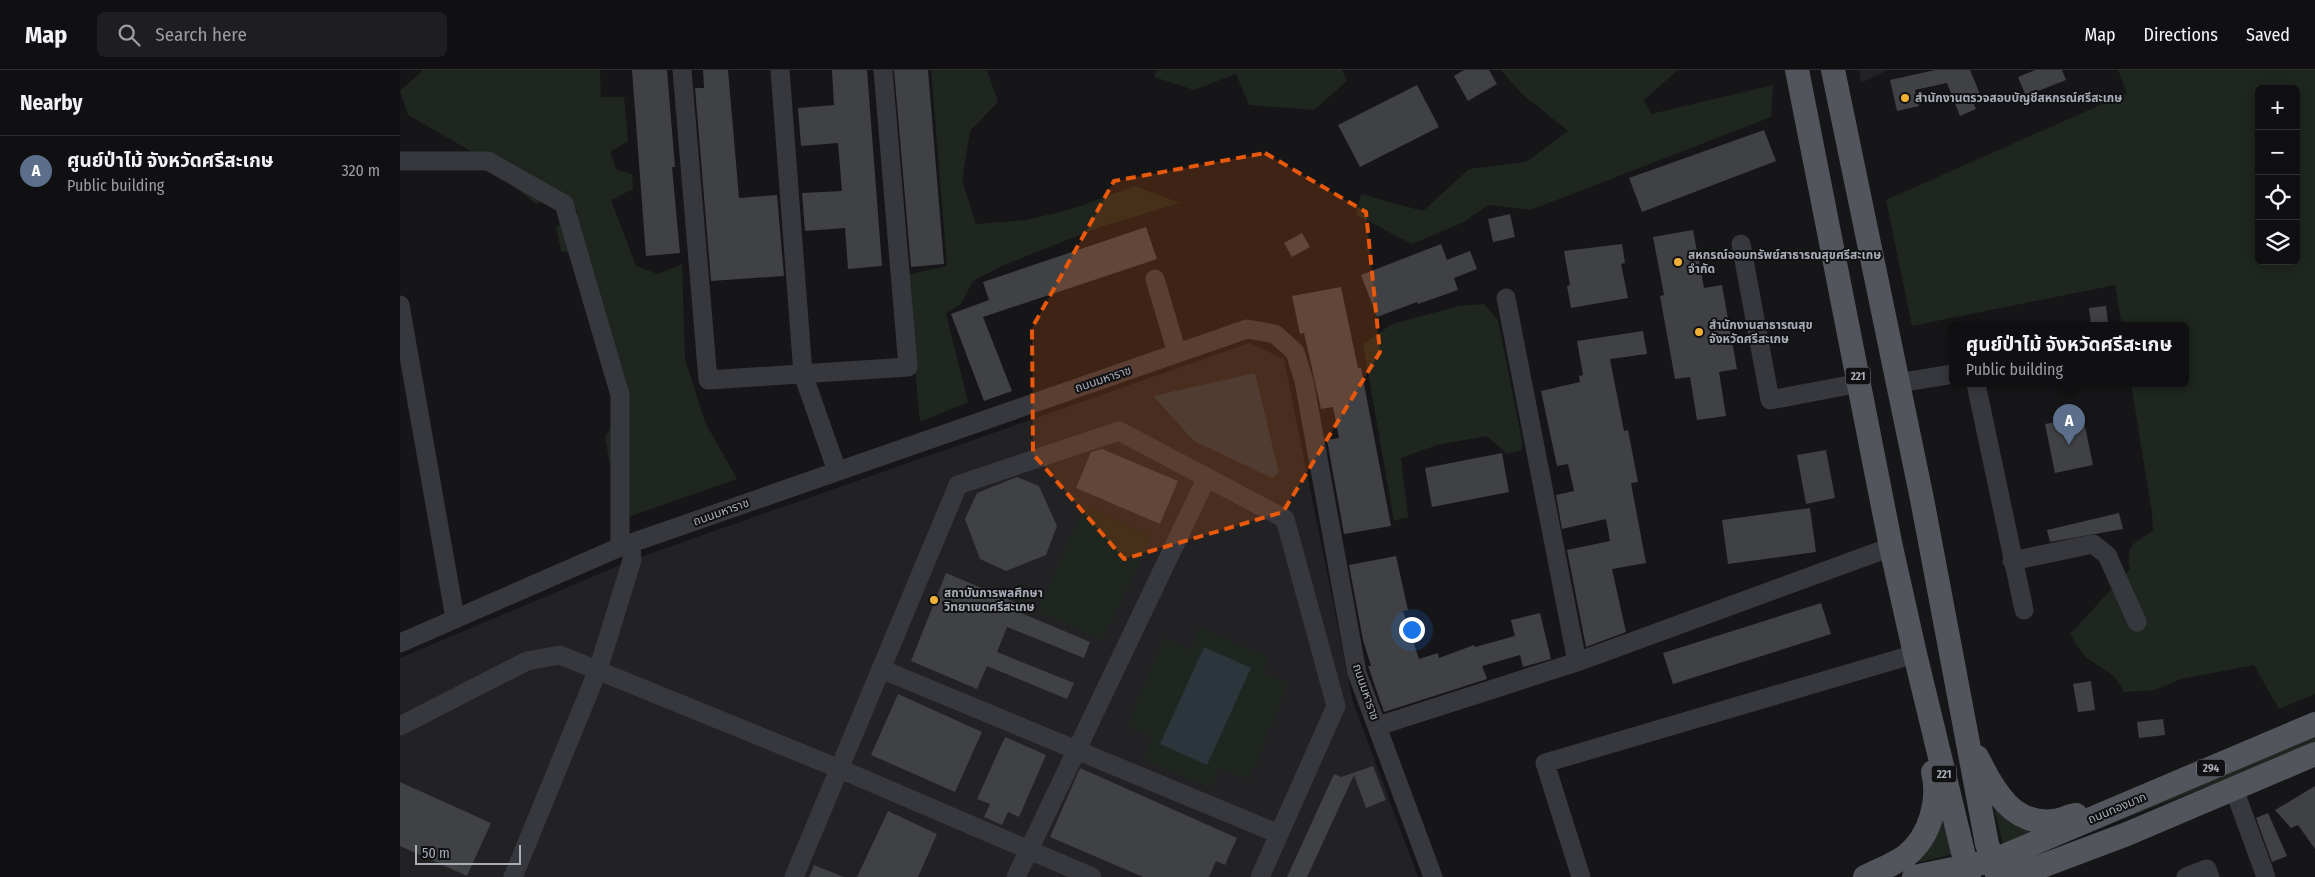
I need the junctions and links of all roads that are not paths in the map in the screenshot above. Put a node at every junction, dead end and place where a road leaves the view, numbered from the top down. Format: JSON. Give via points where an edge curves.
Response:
{"nodes":[{"id":1,"x":682,"y":70,"type":"edge"},
{"id":2,"x":780,"y":70,"type":"edge"},
{"id":3,"x":883,"y":70,"type":"edge"},
{"id":4,"x":1797,"y":70,"type":"edge"},
{"id":5,"x":1833,"y":70,"type":"edge"},
{"id":6,"x":400,"y":161,"type":"edge"},
{"id":7,"x":1741,"y":244,"type":"dead end"},
{"id":8,"x":1155,"y":279,"type":"dead end"},
{"id":9,"x":1506,"y":298,"type":"dead end"},
{"id":10,"x":400,"y":305,"type":"edge"},
{"id":11,"x":1177,"y":353,"type":"junction"},
{"id":12,"x":803,"y":374,"type":"junction"},
{"id":13,"x":1949,"y":375,"type":"edge"},
{"id":14,"x":1898,"y":383,"type":"junction"},
{"id":15,"x":1860,"y":384,"type":"junction"},
{"id":16,"x":1977,"y":387,"type":"edge"},
{"id":17,"x":837,"y":471,"type":"junction"},
{"id":18,"x":1207,"y":477,"type":"junction"},
{"id":19,"x":626,"y":545,"type":"junction"},
{"id":20,"x":1891,"y":547,"type":"junction"},
{"id":21,"x":2012,"y":561,"type":"junction"},
{"id":22,"x":2024,"y":610,"type":"dead end"},
{"id":23,"x":454,"y":618,"type":"junction"},
{"id":24,"x":2136,"y":622,"type":"dead end"},
{"id":25,"x":400,"y":642,"type":"edge"},
{"id":26,"x":1915,"y":654,"type":"junction"},
{"id":27,"x":1577,"y":662,"type":"junction"},
{"id":28,"x":881,"y":669,"type":"junction"},
{"id":29,"x":598,"y":670,"type":"junction"},
{"id":30,"x":1922,"y":681,"type":"junction"},
{"id":31,"x":2315,"y":724,"type":"edge"},
{"id":32,"x":400,"y":726,"type":"edge"},
{"id":33,"x":1378,"y":726,"type":"junction"},
{"id":34,"x":1965,"y":735,"type":"junction"},
{"id":35,"x":1077,"y":748,"type":"junction"},
{"id":36,"x":2315,"y":754,"type":"edge"},
{"id":37,"x":840,"y":769,"type":"junction"},
{"id":38,"x":2234,"y":789,"type":"junction"},
{"id":39,"x":2106,"y":813,"type":"junction"},
{"id":40,"x":1279,"y":834,"type":"junction"},
{"id":41,"x":2127,"y":834,"type":"junction"},
{"id":42,"x":1029,"y":849,"type":"junction"},
{"id":43,"x":1995,"y":869,"type":"edge"},
{"id":44,"x":1968,"y":872,"type":"edge"},
{"id":45,"x":513,"y":877,"type":"edge"},
{"id":46,"x":794,"y":877,"type":"edge"},
{"id":47,"x":1016,"y":877,"type":"edge"},
{"id":48,"x":1092,"y":877,"type":"edge"},
{"id":49,"x":1260,"y":877,"type":"edge"},
{"id":50,"x":1433,"y":877,"type":"edge"},
{"id":51,"x":1581,"y":877,"type":"edge"},
{"id":52,"x":1865,"y":877,"type":"edge"},
{"id":53,"x":1914,"y":877,"type":"edge"},
{"id":54,"x":2012,"y":877,"type":"edge"},
{"id":55,"x":2062,"y":877,"type":"edge"},
{"id":56,"x":2186,"y":877,"type":"edge"},
{"id":57,"x":2210,"y":877,"type":"edge"},
{"id":58,"x":2266,"y":877,"type":"edge"}],
"edges":[{"from":1,"to":12,"type":"street","via":[[708,380]]},
{"from":2,"to":12,"type":"street"},
{"from":3,"to":12,"type":"street","via":[[908,366]]},
{"from":4,"to":15,"type":"main road","number":"221"},
{"from":5,"to":14,"type":"main road","number":"221"},
{"from":6,"to":19,"type":"street","via":[[488,161],[564,204],[620,395]]},
{"from":7,"to":15,"type":"street","via":[[1770,400]]},
{"from":8,"to":11,"type":"street"},
{"from":9,"to":27,"type":"street"},
{"from":10,"to":23,"type":"street"},
{"from":11,"to":17,"type":"street","name":"ถนนมหาราช"},
{"from":11,"to":33,"type":"street","name":"ถนนมหาราช","via":[[1246,329],[1274,334],[1295,352],[1304,381],[1357,673]]},
{"from":12,"to":17,"type":"street"},
{"from":13,"to":14,"type":"street"},
{"from":14,"to":34,"type":"main road","number":"221"},
{"from":15,"to":20,"type":"main road","number":"221"},
{"from":16,"to":21,"type":"street"},
{"from":17,"to":19,"type":"street","name":"ถนนมหาราช"},
{"from":18,"to":28,"type":"street","via":[[1119,431],[958,485]]},
{"from":18,"to":35,"type":"street"},
{"from":18,"to":40,"type":"street","via":[[1285,518],[1336,706]]},
{"from":19,"to":23,"type":"street","name":"ถนนมหาราช"},
{"from":19,"to":29,"type":"street","via":[[632,560]]},
{"from":20,"to":26,"type":"main road","number":"221"},
{"from":20,"to":27,"type":"street"},
{"from":21,"to":22,"type":"street"},
{"from":21,"to":24,"type":"street","via":[[2093,544],[2106,555]]},
{"from":23,"to":25,"type":"street","name":"ถนนมหาราช"},
{"from":26,"to":30,"type":"main road","number":"221"},
{"from":26,"to":51,"type":"street","via":[[1545,763]]},
{"from":27,"to":33,"type":"street"},
{"from":28,"to":35,"type":"street"},
{"from":28,"to":37,"type":"street"},
{"from":29,"to":32,"type":"street","via":[[560,656],[527,661]]},
{"from":29,"to":37,"type":"street"},
{"from":29,"to":45,"type":"street"},
{"from":30,"to":44,"type":"main road","number":"221"},
{"from":30,"to":52,"type":"main road","via":[[1921,719],[1935,779],[1935,807],[1921,839],[1907,854]]},
{"from":31,"to":39,"type":"main road","name":"ถนนทองมาก","number":"294"},
{"from":33,"to":50,"type":"street","name":"ถนนมหาราช"},
{"from":34,"to":39,"type":"main road","via":[[1999,797],[2024,815],[2054,821]]},
{"from":34,"to":43,"type":"main road","number":"221","via":[[1986,844]]},
{"from":35,"to":40,"type":"street"},
{"from":35,"to":42,"type":"street"},
{"from":36,"to":38,"type":"main road","number":"294"},
{"from":37,"to":42,"type":"street"},
{"from":37,"to":46,"type":"street"},
{"from":38,"to":41,"type":"main road","number":"294"},
{"from":38,"to":58,"type":"street"},
{"from":39,"to":43,"type":"main road","name":"ถนนทองมาก","number":"294"},
{"from":40,"to":49,"type":"street"},
{"from":41,"to":54,"type":"main road","number":"294"},
{"from":41,"to":55,"type":"main road","via":[[2104,853]]},
{"from":42,"to":47,"type":"street"},
{"from":42,"to":48,"type":"street"},
{"from":43,"to":44,"type":"main road","name":"ถนนทองมาก","number":"294"},
{"from":44,"to":53,"type":"main road","name":"ถนนทองมาก","number":"294"},
{"from":56,"to":57,"type":"street","via":[[2207,869]]}]}
